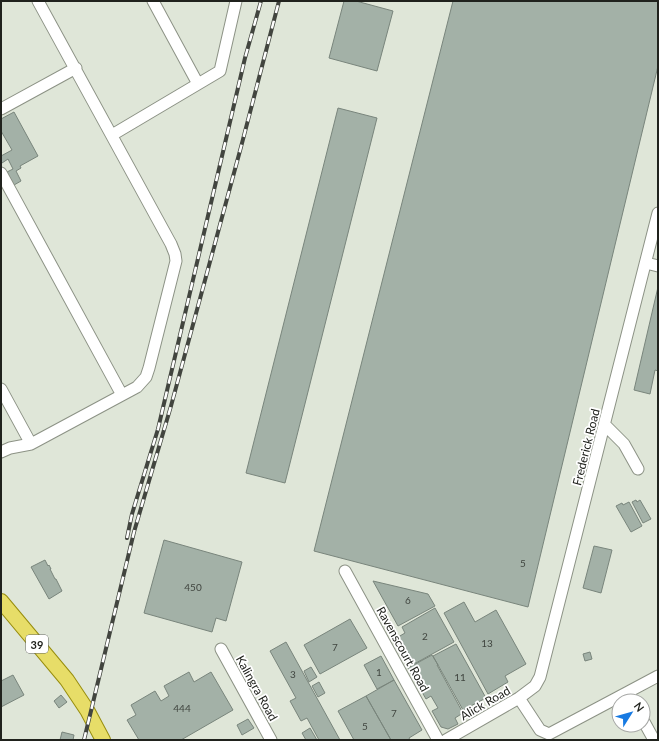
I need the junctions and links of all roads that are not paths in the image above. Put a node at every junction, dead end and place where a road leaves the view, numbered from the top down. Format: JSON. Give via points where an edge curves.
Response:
{"nodes":[{"id":1,"x":38,"y":1,"type":"edge"},
{"id":2,"x":153,"y":1,"type":"edge"},
{"id":3,"x":236,"y":1,"type":"edge"},
{"id":4,"x":76,"y":68,"type":"junction"},
{"id":5,"x":198,"y":84,"type":"junction"},
{"id":6,"x":1,"y":109,"type":"edge"},
{"id":7,"x":112,"y":135,"type":"junction"},
{"id":8,"x":1,"y":173,"type":"edge"},
{"id":9,"x":658,"y":213,"type":"edge"},
{"id":10,"x":646,"y":263,"type":"junction"},
{"id":11,"x":658,"y":266,"type":"edge"},
{"id":12,"x":1,"y":389,"type":"edge"},
{"id":13,"x":122,"y":395,"type":"junction"},
{"id":14,"x":605,"y":425,"type":"junction"},
{"id":15,"x":31,"y":444,"type":"junction"},
{"id":16,"x":1,"y":452,"type":"edge"},
{"id":17,"x":638,"y":469,"type":"dead end"},
{"id":18,"x":344,"y":571,"type":"dead end"},
{"id":19,"x":1,"y":601,"type":"edge"},
{"id":20,"x":221,"y":649,"type":"dead end"},
{"id":21,"x":658,"y":676,"type":"edge"},
{"id":22,"x":535,"y":686,"type":"joint"},
{"id":23,"x":635,"y":693,"type":"edge"},
{"id":24,"x":519,"y":698,"type":"junction"},
{"id":25,"x":611,"y":706,"type":"edge"},
{"id":26,"x":104,"y":740,"type":"edge"},
{"id":27,"x":271,"y":740,"type":"edge"},
{"id":28,"x":438,"y":740,"type":"edge"},
{"id":29,"x":446,"y":740,"type":"edge"}],
"edges":[{"from":1,"to":4,"type":"street"},
{"from":2,"to":5,"type":"street"},
{"from":3,"to":5,"type":"street","via":[[220,72]]},
{"from":4,"to":6,"type":"street"},
{"from":4,"to":7,"type":"street"},
{"from":5,"to":7,"type":"street"},
{"from":7,"to":13,"type":"street","via":[[171,244],[176,261],[146,377]]},
{"from":8,"to":13,"type":"street"},
{"from":9,"to":10,"type":"street","name":"Frederick Road"},
{"from":10,"to":11,"type":"street"},
{"from":10,"to":14,"type":"street","name":"Frederick Road"},
{"from":12,"to":15,"type":"street"},
{"from":13,"to":15,"type":"street"},
{"from":14,"to":17,"type":"street","via":[[624,444]]},
{"from":14,"to":22,"type":"street","name":"Frederick Road","via":[[540,677]]},
{"from":15,"to":16,"type":"street"},
{"from":18,"to":28,"type":"street","name":"Ravenscourt Road"},
{"from":19,"to":26,"type":"main road","number":"39","via":[[67,680]]},
{"from":20,"to":27,"type":"street","name":"Kalingra Road"},
{"from":21,"to":23,"type":"street"},
{"from":22,"to":24,"type":"street","name":"Alick Road"},
{"from":24,"to":25,"type":"street","via":[[540,730],[549,734]]},
{"from":24,"to":29,"type":"street","name":"Alick Road"}]}
